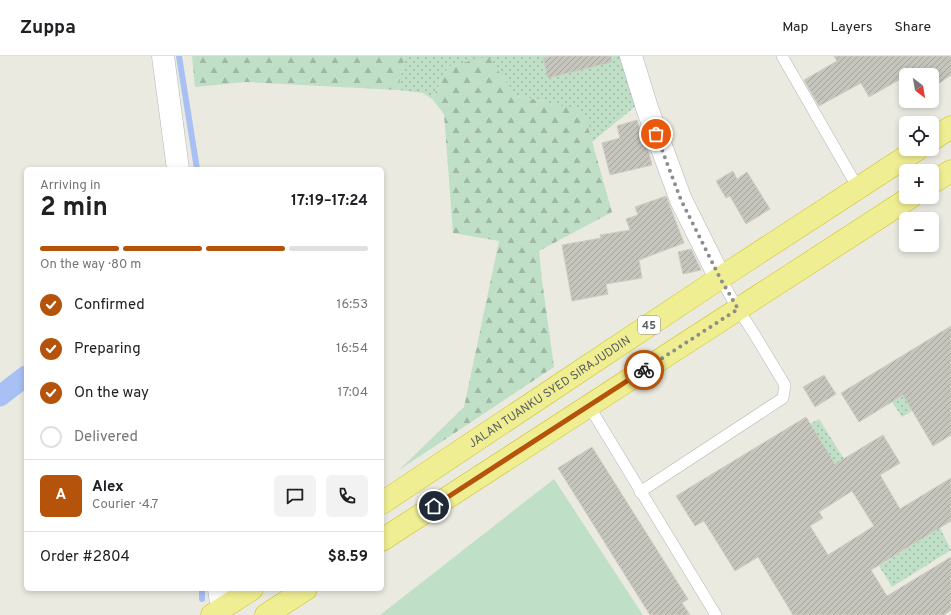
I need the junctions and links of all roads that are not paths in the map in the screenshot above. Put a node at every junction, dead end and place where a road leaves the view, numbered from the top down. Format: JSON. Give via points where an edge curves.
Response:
{"nodes":[{"id":1,"x":163,"y":56,"type":"edge"},
{"id":2,"x":631,"y":56,"type":"edge"},
{"id":3,"x":782,"y":56,"type":"edge"},
{"id":4,"x":951,"y":127,"type":"edge"},
{"id":5,"x":939,"y":135,"type":"edge"},
{"id":6,"x":907,"y":156,"type":"edge"},
{"id":7,"x":178,"y":167,"type":"edge"},
{"id":8,"x":951,"y":171,"type":"edge"},
{"id":9,"x":939,"y":179,"type":"edge"},
{"id":10,"x":858,"y":188,"type":"junction"},
{"id":11,"x":900,"y":204,"type":"edge"},
{"id":12,"x":720,"y":278,"type":"junction"},
{"id":13,"x":738,"y":309,"type":"junction"},
{"id":14,"x":589,"y":406,"type":"junction"},
{"id":15,"x":640,"y":492,"type":"junction"},
{"id":16,"x":384,"y":501,"type":"edge"},
{"id":17,"x":384,"y":539,"type":"edge"},
{"id":18,"x":247,"y":591,"type":"edge"},
{"id":19,"x":303,"y":591,"type":"edge"},
{"id":20,"x":218,"y":604,"type":"edge"},
{"id":21,"x":266,"y":615,"type":"edge"},
{"id":22,"x":716,"y":615,"type":"edge"}],
"edges":[{"from":1,"to":7,"type":"street"},
{"from":2,"to":12,"type":"street","via":[[681,200]]},
{"from":3,"to":10,"type":"lane"},
{"from":4,"to":5,"type":"highway"},
{"from":6,"to":10,"type":"highway","name":"JALAN TUANKU SYED SIRAJUDDIN","number":"45"},
{"from":8,"to":9,"type":"highway"},
{"from":10,"to":12,"type":"highway","name":"JALAN TUANKU SYED SIRAJUDDIN","number":"45"},
{"from":11,"to":13,"type":"highway"},
{"from":12,"to":13,"type":"lane"},
{"from":12,"to":16,"type":"highway","name":"JALAN TUANKU SYED SIRAJUDDIN","number":"45"},
{"from":13,"to":14,"type":"highway"},
{"from":13,"to":15,"type":"lane","via":[[785,385],[783,398]]},
{"from":14,"to":15,"type":"lane"},
{"from":14,"to":17,"type":"highway"},
{"from":15,"to":22,"type":"lane"},
{"from":18,"to":20,"type":"highway"},
{"from":19,"to":21,"type":"highway"}]}
